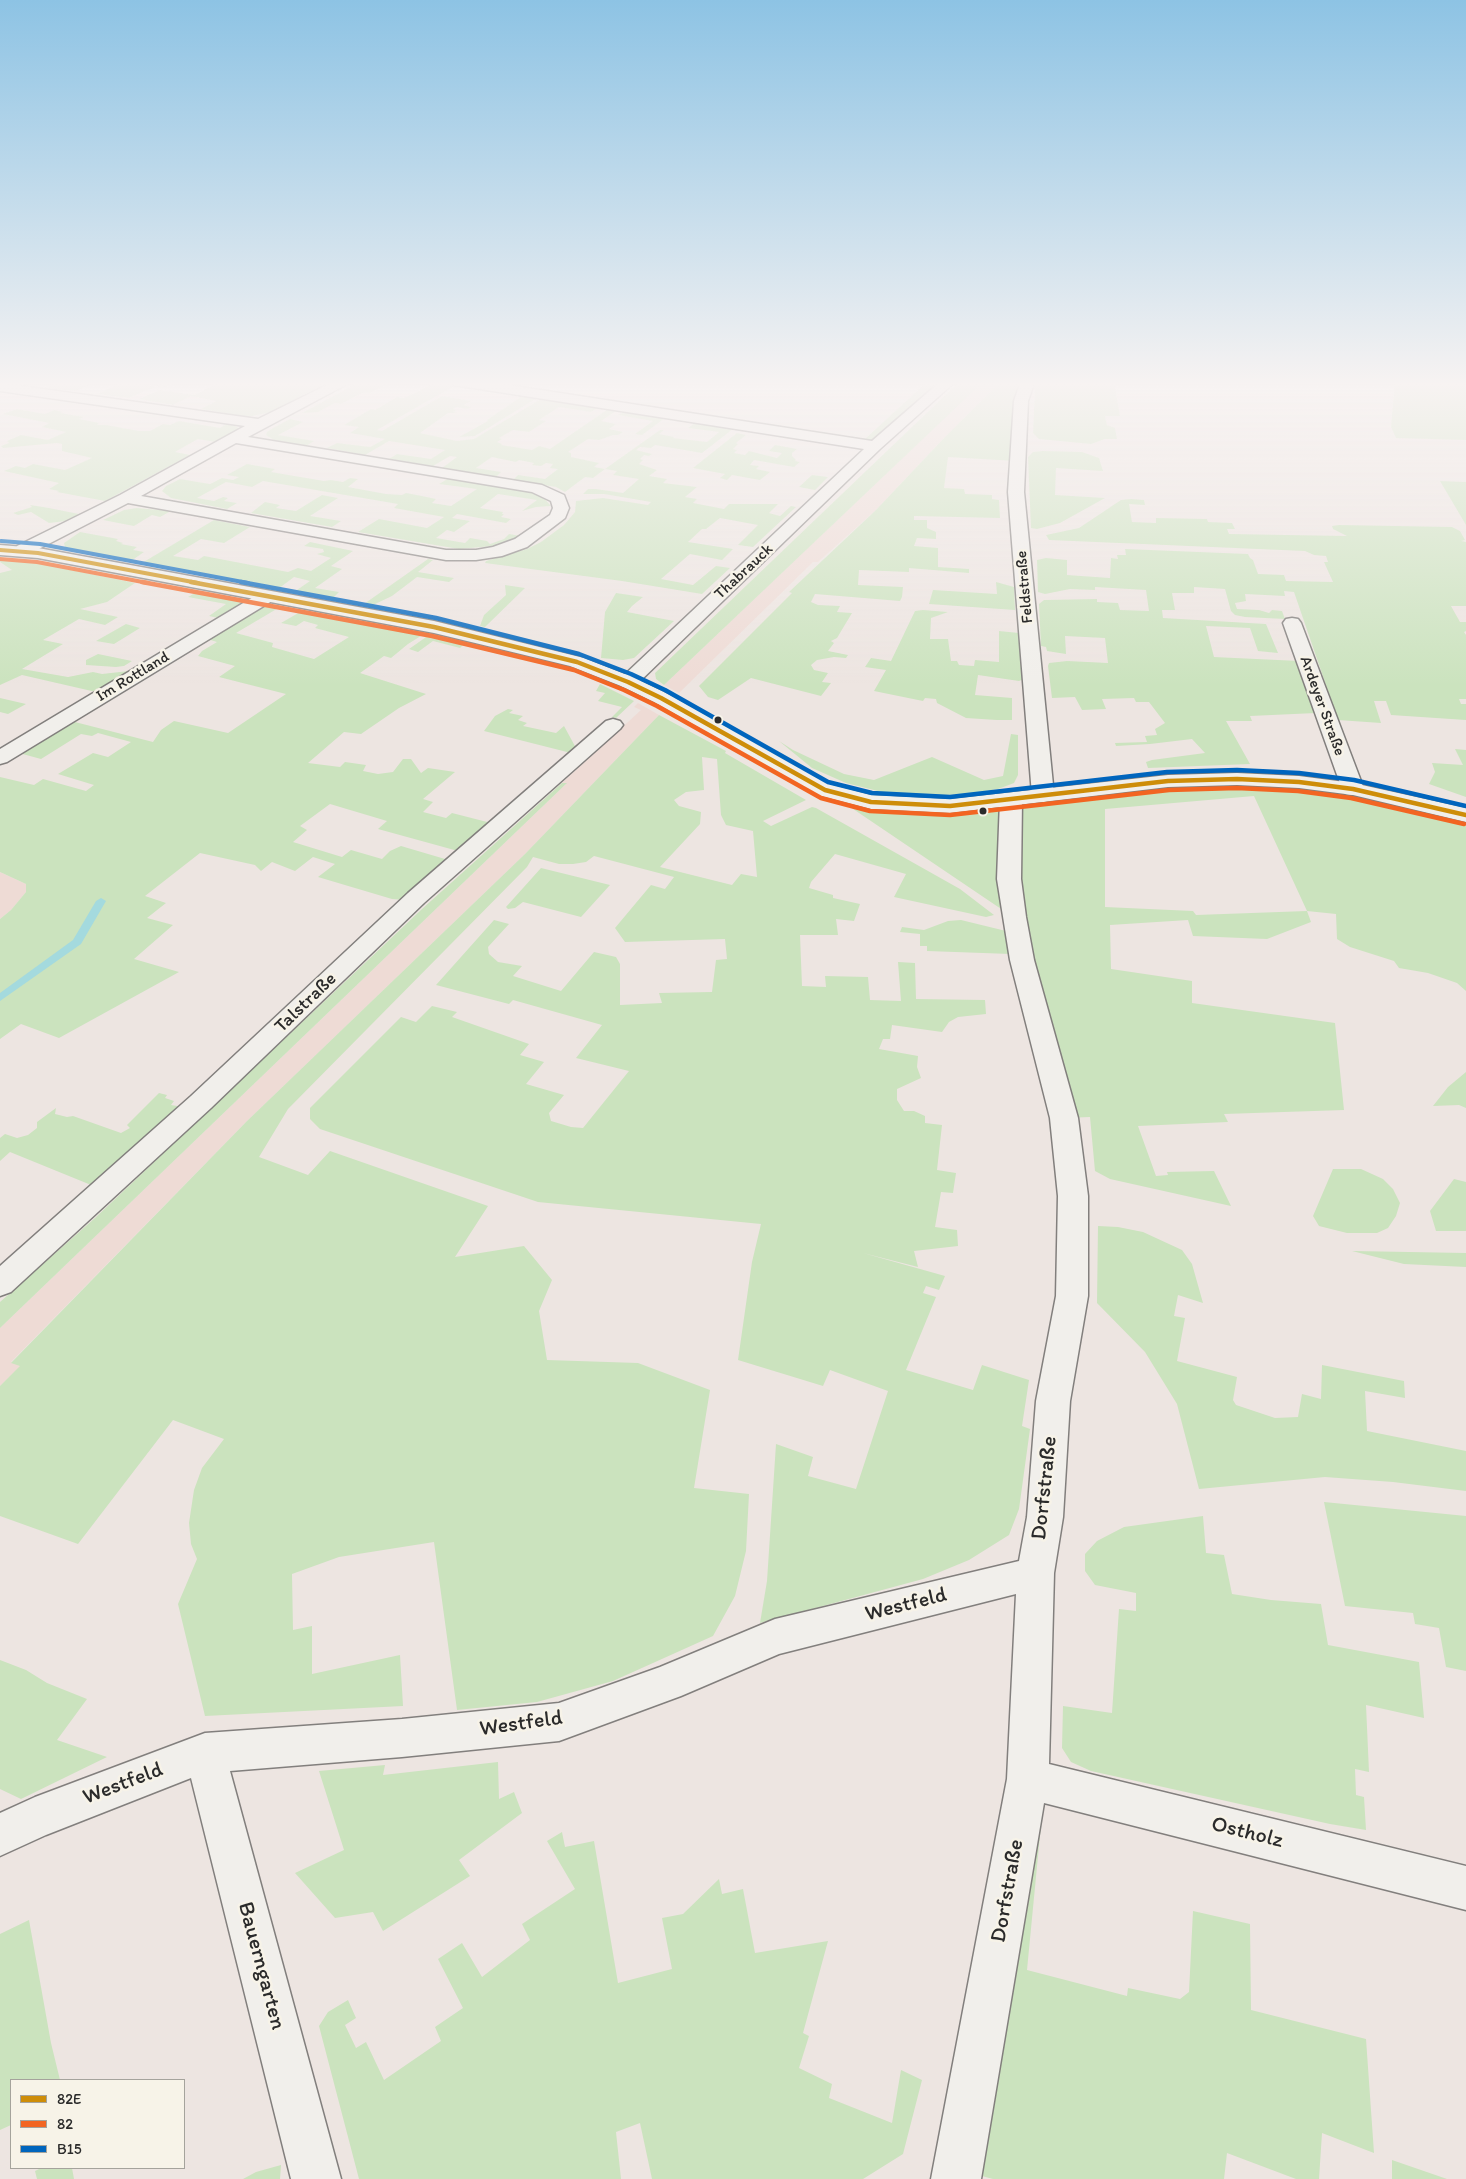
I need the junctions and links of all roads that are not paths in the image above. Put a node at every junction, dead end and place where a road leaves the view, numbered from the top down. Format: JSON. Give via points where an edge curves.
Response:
{"nodes":[{"id":1,"x":154,"y":483,"type":"edge"},
{"id":2,"x":503,"y":483,"type":"edge"},
{"id":3,"x":837,"y":483,"type":"edge"},
{"id":4,"x":1016,"y":483,"type":"edge"},
{"id":5,"x":126,"y":498,"type":"junction"},
{"id":6,"x":0,"y":550,"type":"edge"},
{"id":7,"x":23,"y":550,"type":"junction"},
{"id":8,"x":266,"y":597,"type":"junction"},
{"id":9,"x":1292,"y":623,"type":"dead end"},
{"id":10,"x":628,"y":682,"type":"junction"},
{"id":11,"x":613,"y":725,"type":"dead end"},
{"id":12,"x":0,"y":758,"type":"edge"},
{"id":13,"x":1353,"y":789,"type":"junction"},
{"id":14,"x":1043,"y":795,"type":"junction"},
{"id":15,"x":1011,"y":800,"type":"junction"},
{"id":16,"x":1466,"y":815,"type":"edge"},
{"id":17,"x":0,"y":1284,"type":"edge"},
{"id":18,"x":1035,"y":1573,"type":"junction"},
{"id":19,"x":205,"y":1753,"type":"junction"},
{"id":20,"x":1028,"y":1779,"type":"junction"},
{"id":21,"x":0,"y":1835,"type":"edge"},
{"id":22,"x":1466,"y":1888,"type":"edge"},
{"id":23,"x":316,"y":2179,"type":"edge"},
{"id":24,"x":956,"y":2179,"type":"edge"}],
"edges":[{"from":1,"to":5,"type":"street"},
{"from":2,"to":5,"type":"street","via":[[536,488],[558,498],[561,508],[556,518],[521,542],[496,552],[476,555],[446,555]]},
{"from":3,"to":10,"type":"street","name":"Thabrauck"},
{"from":4,"to":14,"type":"street","name":"Feldstraße"},
{"from":5,"to":7,"type":"street"},
{"from":6,"to":7,"type":"street","name":"Ardeyer Straße"},
{"from":7,"to":8,"type":"street","name":"Ardeyer Straße"},
{"from":8,"to":10,"type":"street","name":"Ardeyer Straße","via":[[466,634],[577,662]]},
{"from":8,"to":12,"type":"street","name":"Im Rottland"},
{"from":9,"to":13,"type":"street","name":"Ardeyer Straße"},
{"from":10,"to":15,"type":"street","name":"Ardeyer Straße","via":[[824,790],[871,802],[908,806]]},
{"from":11,"to":17,"type":"street","name":"Talstraße","via":[[416,898],[201,1102]]},
{"from":13,"to":14,"type":"street","name":"Ardeyer Straße","via":[[1238,779],[1168,781]]},
{"from":13,"to":16,"type":"street","name":"Ardeyer Straße"},
{"from":14,"to":15,"type":"street","name":"Ardeyer Straße"},
{"from":15,"to":18,"type":"street","name":"Dorfstraße","via":[[1009,879],[1014,917],[1022,960],[1064,1118],[1073,1196],[1072,1296],[1053,1401],[1045,1517]]},
{"from":18,"to":19,"type":"street","name":"Westfeld","via":[[775,1638],[668,1683],[559,1722]]},
{"from":18,"to":20,"type":"street","name":"Dorfstraße"},
{"from":19,"to":21,"type":"street","name":"Westfeld"},
{"from":19,"to":23,"type":"street","name":"Bauerngarten"},
{"from":20,"to":22,"type":"street","name":"Ostholz"},
{"from":20,"to":24,"type":"street","name":"Dorfstraße"}]}
